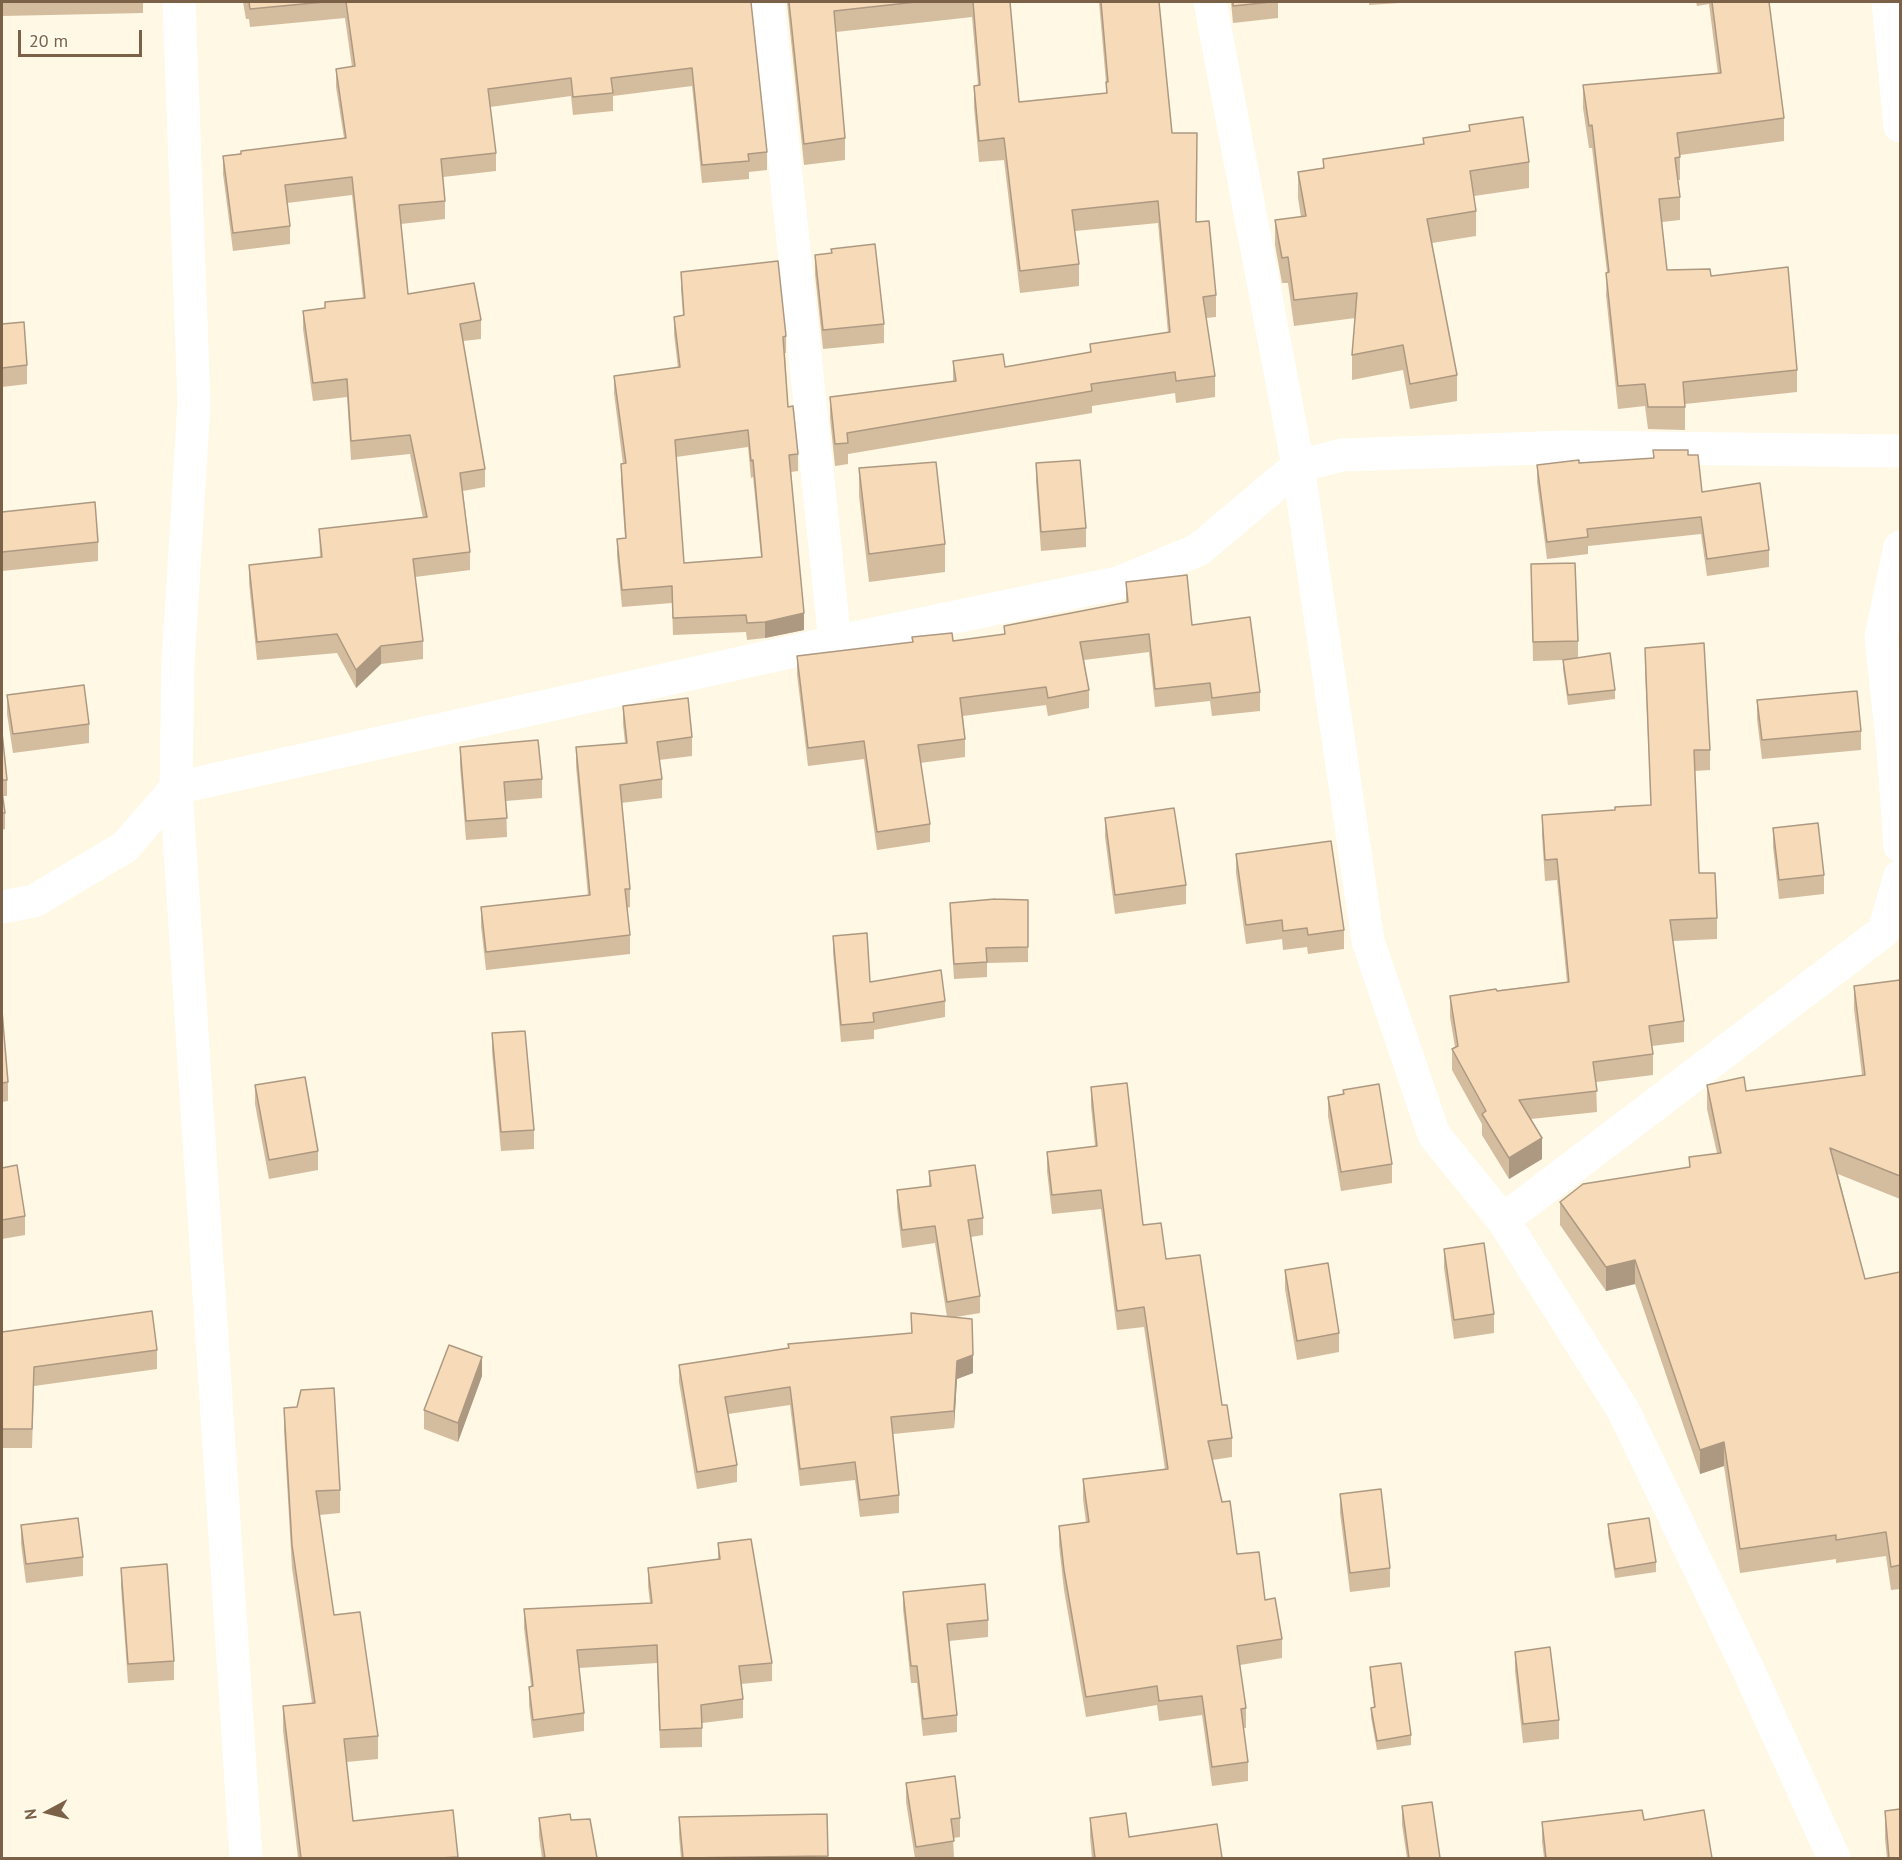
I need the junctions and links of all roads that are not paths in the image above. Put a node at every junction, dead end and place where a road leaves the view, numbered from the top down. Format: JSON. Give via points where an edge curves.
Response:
{"nodes":[{"id":1,"x":178,"y":2,"type":"edge"},
{"id":2,"x":768,"y":2,"type":"edge"},
{"id":3,"x":1210,"y":2,"type":"edge"},
{"id":4,"x":1888,"y":2,"type":"edge"},
{"id":5,"x":1900,"y":126,"type":"edge"},
{"id":6,"x":1900,"y":451,"type":"edge"},
{"id":7,"x":1298,"y":466,"type":"junction"},
{"id":8,"x":1900,"y":547,"type":"edge"},
{"id":9,"x":834,"y":642,"type":"junction"},
{"id":10,"x":176,"y":788,"type":"junction"},
{"id":11,"x":1900,"y":846,"type":"edge"},
{"id":12,"x":1900,"y":876,"type":"edge"},
{"id":13,"x":2,"y":907,"type":"edge"},
{"id":14,"x":1503,"y":1220,"type":"junction"},
{"id":15,"x":246,"y":1858,"type":"edge"},
{"id":16,"x":1834,"y":1858,"type":"edge"}],
"edges":[{"from":1,"to":10,"type":"street","via":[[194,403],[178,664]]},
{"from":2,"to":9,"type":"street"},
{"from":3,"to":7,"type":"street"},
{"from":4,"to":5,"type":"street"},
{"from":6,"to":7,"type":"street","via":[[1569,447],[1342,455]]},
{"from":7,"to":9,"type":"street","via":[[1198,550],[1118,583]]},
{"from":7,"to":14,"type":"street","via":[[1368,941],[1434,1135]]},
{"from":8,"to":11,"type":"street","via":[[1881,637]]},
{"from":9,"to":10,"type":"street"},
{"from":10,"to":13,"type":"street","via":[[125,847],[34,901]]},
{"from":10,"to":15,"type":"street"},
{"from":12,"to":14,"type":"street","via":[[1884,931]]},
{"from":14,"to":16,"type":"street","via":[[1623,1410]]}]}
